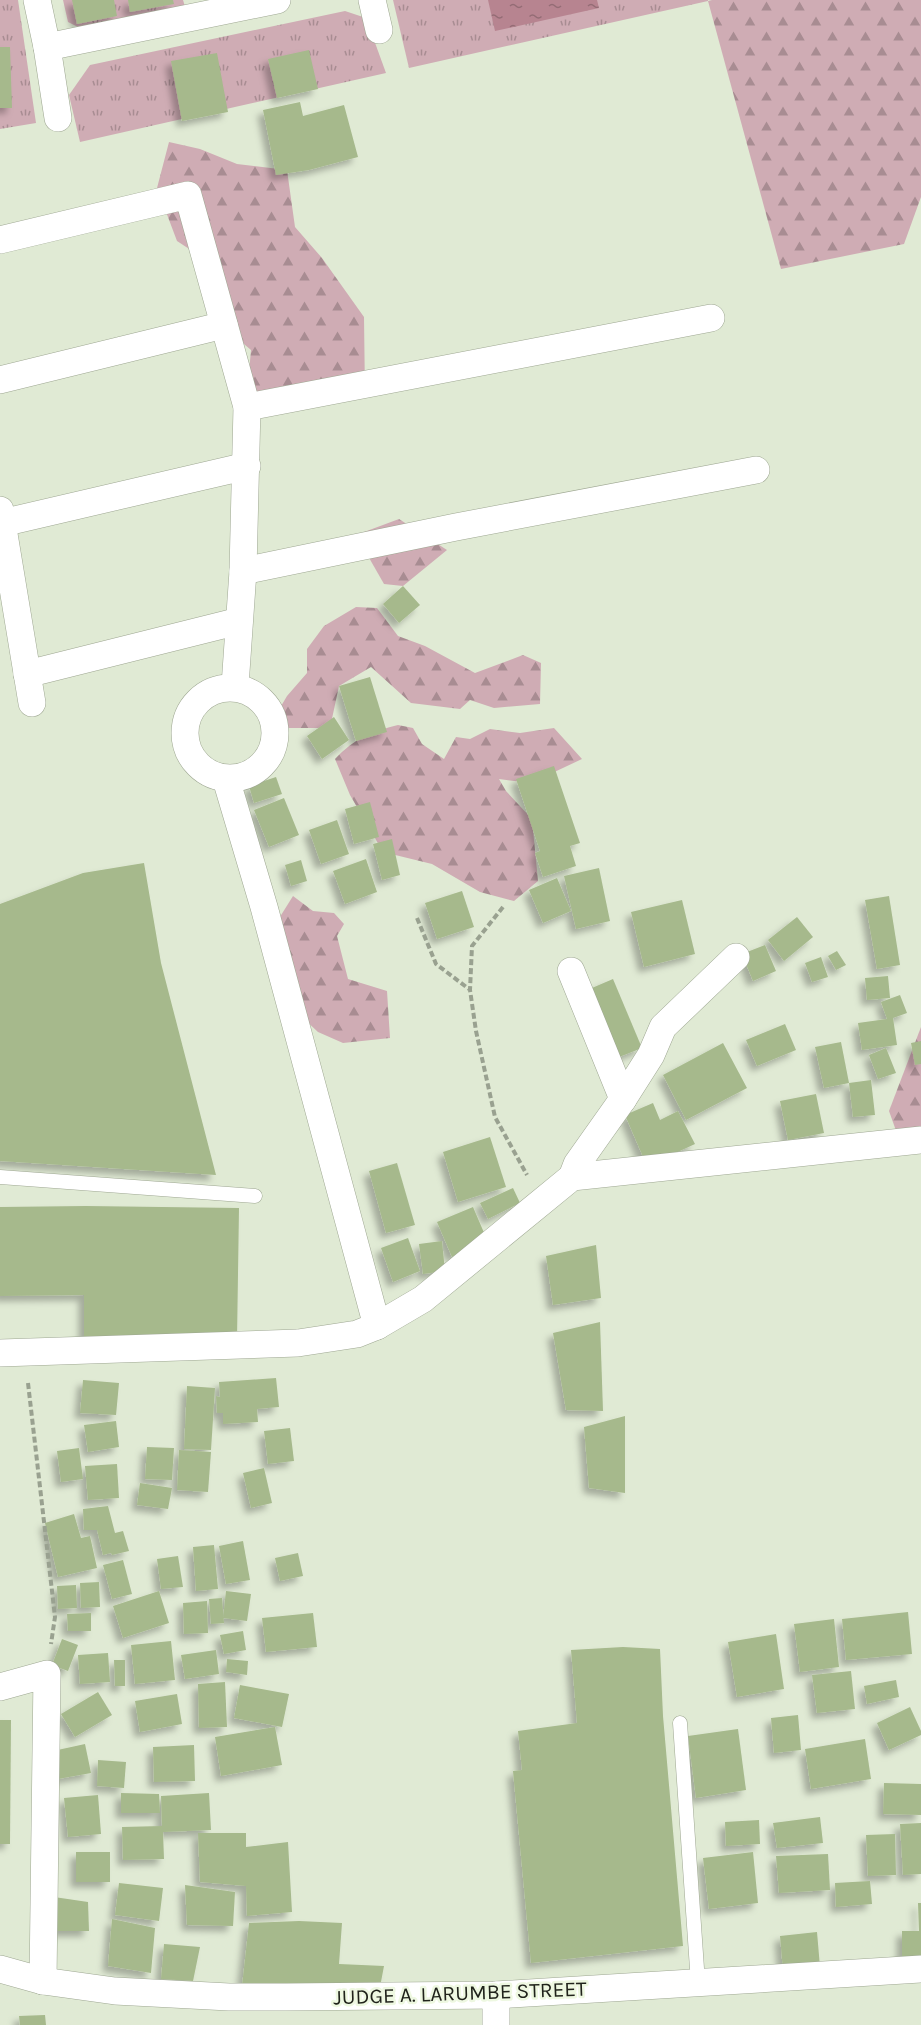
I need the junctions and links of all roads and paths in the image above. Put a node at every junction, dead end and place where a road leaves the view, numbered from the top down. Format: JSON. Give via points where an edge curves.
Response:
{"nodes":[{"id":1,"x":37,"y":0,"type":"edge"},
{"id":2,"x":277,"y":0,"type":"edge"},
{"id":3,"x":372,"y":0,"type":"edge"},
{"id":4,"x":198,"y":8,"type":"edge"},
{"id":5,"x":378,"y":30,"type":"dead end"},
{"id":6,"x":47,"y":47,"type":"junction"},
{"id":7,"x":58,"y":118,"type":"dead end"},
{"id":8,"x":0,"y":240,"type":"edge"},
{"id":9,"x":711,"y":318,"type":"dead end"},
{"id":10,"x":224,"y":325,"type":"junction"},
{"id":11,"x":0,"y":380,"type":"edge"},
{"id":12,"x":247,"y":407,"type":"junction"},
{"id":13,"x":246,"y":466,"type":"junction"},
{"id":14,"x":756,"y":470,"type":"dead end"},
{"id":15,"x":1,"y":516,"type":"edge"},
{"id":16,"x":243,"y":571,"type":"junction"},
{"id":17,"x":239,"y":621,"type":"junction"},
{"id":18,"x":27,"y":674,"type":"junction"},
{"id":19,"x":235,"y":687,"type":"junction"},
{"id":20,"x":32,"y":703,"type":"dead end"},
{"id":21,"x":226,"y":779,"type":"junction"},
{"id":22,"x":503,"y":907,"type":"dead end"},
{"id":23,"x":417,"y":918,"type":"dead end"},
{"id":24,"x":736,"y":957,"type":"dead end"},
{"id":25,"x":571,"y":971,"type":"dead end"},
{"id":26,"x":470,"y":990,"type":"junction"},
{"id":27,"x":623,"y":1099,"type":"junction"},
{"id":28,"x":921,"y":1140,"type":"edge"},
{"id":29,"x":0,"y":1176,"type":"edge"},
{"id":30,"x":572,"y":1177,"type":"junction"},
{"id":31,"x":255,"y":1196,"type":"dead end"},
{"id":32,"x":541,"y":1202,"type":"junction"},
{"id":33,"x":377,"y":1326,"type":"junction"},
{"id":34,"x":12,"y":1353,"type":"edge"},
{"id":35,"x":47,"y":1674,"type":"junction"},
{"id":36,"x":0,"y":1687,"type":"edge"},
{"id":37,"x":680,"y":1723,"type":"dead end"},
{"id":38,"x":921,"y":1968,"type":"edge"},
{"id":39,"x":0,"y":1969,"type":"edge"},
{"id":40,"x":43,"y":1981,"type":"junction"},
{"id":41,"x":698,"y":1983,"type":"junction"},
{"id":42,"x":496,"y":1995,"type":"junction"},
{"id":43,"x":496,"y":2025,"type":"edge"}],
"edges":[{"from":1,"to":6,"type":"street"},
{"from":2,"to":4,"type":"street"},
{"from":3,"to":5,"type":"street"},
{"from":4,"to":6,"type":"street"},
{"from":6,"to":7,"type":"street"},
{"from":8,"to":10,"type":"street","via":[[188,195]]},
{"from":9,"to":12,"type":"street"},
{"from":10,"to":11,"type":"street"},
{"from":10,"to":12,"type":"street"},
{"from":12,"to":13,"type":"street"},
{"from":13,"to":15,"type":"street"},
{"from":13,"to":16,"type":"street"},
{"from":14,"to":16,"type":"street"},
{"from":15,"to":18,"type":"street"},
{"from":16,"to":17,"type":"street"},
{"from":17,"to":18,"type":"street"},
{"from":17,"to":19,"type":"street"},
{"from":18,"to":20,"type":"street"},
{"from":19,"to":21,"type":"street","via":[[211,691],[202,698],[193,706],[185,729],[189,752],[204,771]]},
{"from":19,"to":21,"type":"street","via":[[257,694],[272,713],[276,736],[268,759],[250,775]]},
{"from":21,"to":33,"type":"street"},
{"from":22,"to":26,"type":"path","via":[[472,946]]},
{"from":23,"to":26,"type":"path","via":[[436,964]]},
{"from":24,"to":27,"type":"street","via":[[663,1027],[651,1055]]},
{"from":25,"to":27,"type":"street"},
{"from":26,"to":32,"type":"path","via":[[495,1117]]},
{"from":27,"to":30,"type":"street","via":[[576,1164]]},
{"from":28,"to":30,"type":"street"},
{"from":29,"to":31,"type":"lane"},
{"from":30,"to":32,"type":"street"},
{"from":32,"to":33,"type":"street","via":[[423,1299]]},
{"from":33,"to":34,"type":"street","via":[[357,1334],[298,1343]]},
{"from":34,"to":35,"type":"path","via":[[55,1617]]},
{"from":35,"to":36,"type":"street"},
{"from":35,"to":40,"type":"street"},
{"from":37,"to":41,"type":"lane"},
{"from":38,"to":41,"type":"street","name":"JUDGE A. LARUMBE STREET"},
{"from":39,"to":40,"type":"street","name":"JUDGE A. LARUMBE STREET"},
{"from":40,"to":42,"type":"street","name":"JUDGE A. LARUMBE STREET","via":[[115,1991],[229,1997]]},
{"from":41,"to":42,"type":"street","name":"JUDGE A. LARUMBE STREET"},
{"from":42,"to":43,"type":"street"}]}
